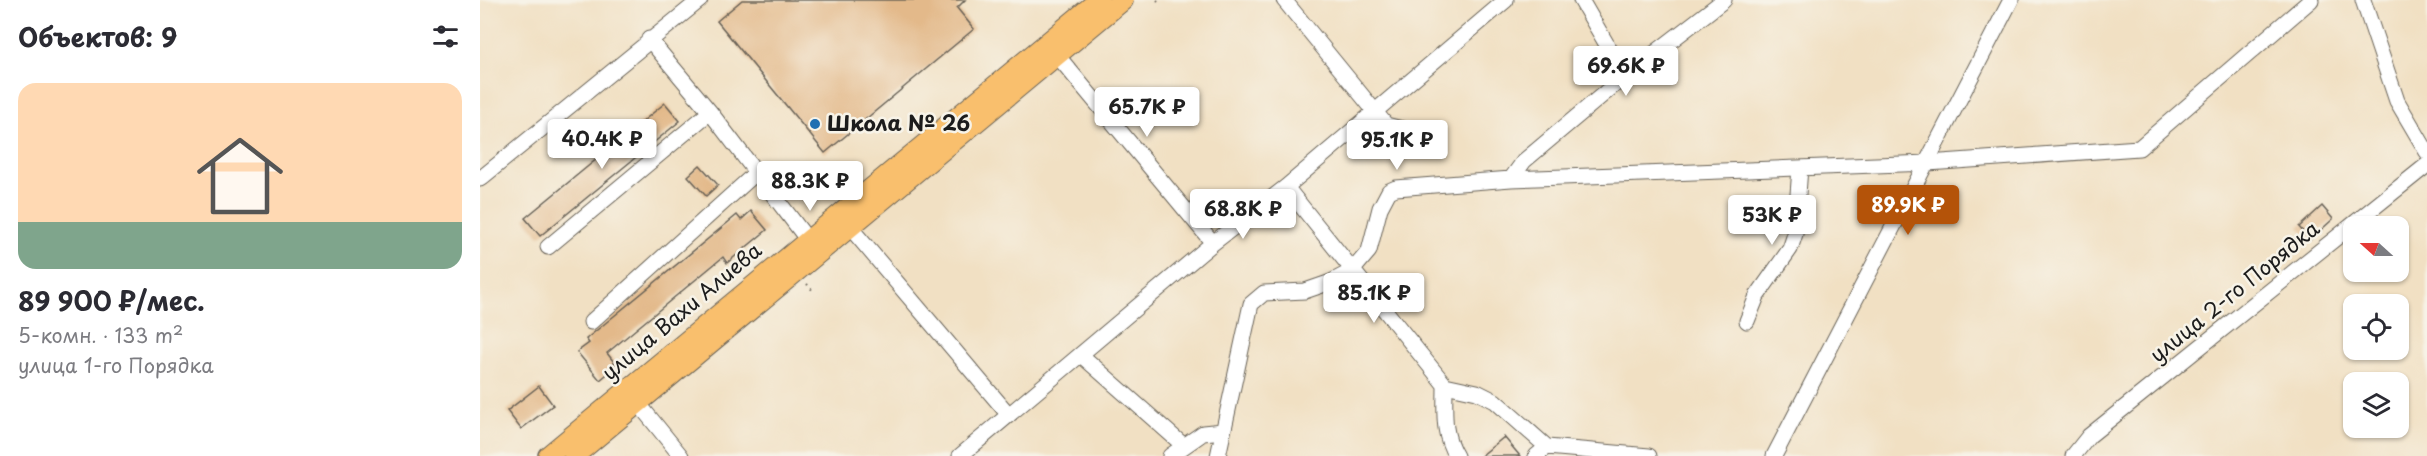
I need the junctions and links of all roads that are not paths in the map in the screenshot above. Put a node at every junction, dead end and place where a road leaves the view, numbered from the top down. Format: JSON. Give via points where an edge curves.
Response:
{"nodes":[{"id":1,"x":700,"y":0,"type":"edge"},
{"id":2,"x":1099,"y":0,"type":"edge"},
{"id":3,"x":1123,"y":0,"type":"edge"},
{"id":4,"x":1284,"y":0,"type":"edge"},
{"id":5,"x":1506,"y":0,"type":"edge"},
{"id":6,"x":1581,"y":0,"type":"edge"},
{"id":7,"x":1724,"y":0,"type":"edge"},
{"id":8,"x":2011,"y":0,"type":"edge"},
{"id":9,"x":2311,"y":0,"type":"edge"},
{"id":10,"x":2363,"y":0,"type":"edge"},
{"id":11,"x":649,"y":39,"type":"junction"},
{"id":12,"x":1056,"y":54,"type":"junction"},
{"id":13,"x":1625,"y":76,"type":"junction"},
{"id":14,"x":710,"y":112,"type":"junction"},
{"id":15,"x":1374,"y":113,"type":"junction"},
{"id":16,"x":1418,"y":133,"type":"dead end"},
{"id":17,"x":2427,"y":152,"type":"edge"},
{"id":18,"x":1928,"y":163,"type":"junction"},
{"id":19,"x":2427,"y":165,"type":"edge"},
{"id":20,"x":1800,"y":168,"type":"junction"},
{"id":21,"x":757,"y":172,"type":"junction"},
{"id":22,"x":480,"y":179,"type":"edge"},
{"id":23,"x":1511,"y":179,"type":"junction"},
{"id":24,"x":1286,"y":187,"type":"junction"},
{"id":25,"x":849,"y":226,"type":"junction"},
{"id":26,"x":807,"y":239,"type":"junction"},
{"id":27,"x":1213,"y":243,"type":"junction"},
{"id":28,"x":548,"y":247,"type":"dead end"},
{"id":29,"x":1352,"y":271,"type":"junction"},
{"id":30,"x":1747,"y":321,"type":"dead end"},
{"id":31,"x":591,"y":322,"type":"dead end"},
{"id":32,"x":1081,"y":355,"type":"junction"},
{"id":33,"x":1445,"y":385,"type":"junction"},
{"id":34,"x":638,"y":403,"type":"junction"},
{"id":35,"x":1010,"y":415,"type":"junction"},
{"id":36,"x":1223,"y":431,"type":"junction"},
{"id":37,"x":1183,"y":445,"type":"junction"},
{"id":38,"x":1542,"y":452,"type":"edge"},
{"id":39,"x":678,"y":455,"type":"edge"},
{"id":40,"x":548,"y":456,"type":"edge"},
{"id":41,"x":574,"y":456,"type":"edge"},
{"id":42,"x":960,"y":456,"type":"edge"},
{"id":43,"x":1170,"y":456,"type":"edge"},
{"id":44,"x":1218,"y":456,"type":"edge"},
{"id":45,"x":1455,"y":456,"type":"edge"},
{"id":46,"x":1649,"y":456,"type":"edge"},
{"id":47,"x":1774,"y":456,"type":"edge"},
{"id":48,"x":2073,"y":456,"type":"edge"}],
"edges":[{"from":1,"to":11,"type":"street"},
{"from":2,"to":26,"type":"main road","name":"улица Вахи Алиева"},
{"from":3,"to":12,"type":"main road","name":"улица Вахи Алиева"},
{"from":4,"to":15,"type":"street"},
{"from":5,"to":15,"type":"street"},
{"from":6,"to":13,"type":"street"},
{"from":7,"to":13,"type":"street"},
{"from":8,"to":18,"type":"street"},
{"from":9,"to":18,"type":"street","via":[[2139,147]]},
{"from":10,"to":17,"type":"street","via":[[2397,101]]},
{"from":11,"to":14,"type":"street"},
{"from":11,"to":22,"type":"street"},
{"from":12,"to":25,"type":"main road","name":"улица Вахи Алиева"},
{"from":12,"to":27,"type":"street"},
{"from":13,"to":23,"type":"street","via":[[1524,161]]},
{"from":14,"to":21,"type":"street"},
{"from":14,"to":28,"type":"street"},
{"from":15,"to":16,"type":"street","via":[[1393,129]]},
{"from":15,"to":24,"type":"street"},
{"from":18,"to":20,"type":"street"},
{"from":18,"to":47,"type":"street"},
{"from":19,"to":48,"type":"street","name":"улица 2-го Порядка","via":[[2089,436]]},
{"from":20,"to":23,"type":"street"},
{"from":20,"to":30,"type":"street","via":[[1795,234],[1790,249],[1757,296]]},
{"from":21,"to":26,"type":"street"},
{"from":21,"to":31,"type":"street"},
{"from":23,"to":29,"type":"street","via":[[1389,191],[1380,208],[1369,251]]},
{"from":24,"to":27,"type":"street"},
{"from":24,"to":29,"type":"street"},
{"from":25,"to":34,"type":"main road","name":"улица Вахи Алиева"},
{"from":25,"to":35,"type":"street"},
{"from":26,"to":40,"type":"main road","name":"улица Вахи Алиева"},
{"from":27,"to":32,"type":"street"},
{"from":29,"to":33,"type":"street"},
{"from":29,"to":36,"type":"street","via":[[1305,291],[1264,293],[1251,304]]},
{"from":32,"to":35,"type":"street"},
{"from":32,"to":37,"type":"street"},
{"from":33,"to":38,"type":"street","via":[[1495,401]]},
{"from":33,"to":45,"type":"street","via":[[1444,427]]},
{"from":34,"to":39,"type":"street"},
{"from":34,"to":41,"type":"main road","name":"улица Вахи Алиева"},
{"from":35,"to":42,"type":"street"},
{"from":36,"to":37,"type":"street","via":[[1203,433]]},
{"from":36,"to":44,"type":"street"},
{"from":37,"to":43,"type":"street"},
{"from":38,"to":46,"type":"street"}]}
